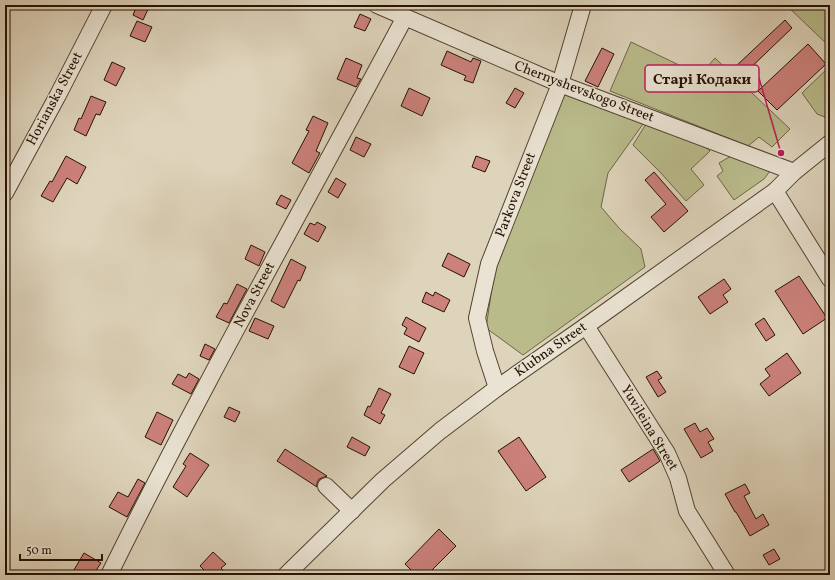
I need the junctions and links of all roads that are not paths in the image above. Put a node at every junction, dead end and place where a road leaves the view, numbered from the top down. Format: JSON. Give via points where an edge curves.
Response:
{"nodes":[{"id":1,"x":104,"y":5,"type":"edge"},
{"id":2,"x":377,"y":5,"type":"edge"},
{"id":3,"x":583,"y":5,"type":"edge"},
{"id":4,"x":405,"y":18,"type":"junction"},
{"id":5,"x":560,"y":84,"type":"junction"},
{"id":6,"x":830,"y":143,"type":"edge"},
{"id":7,"x":794,"y":172,"type":"junction"},
{"id":8,"x":775,"y":191,"type":"junction"},
{"id":9,"x":5,"y":193,"type":"edge"},
{"id":10,"x":830,"y":279,"type":"edge"},
{"id":11,"x":586,"y":326,"type":"junction"},
{"id":12,"x":497,"y":388,"type":"junction"},
{"id":13,"x":326,"y":486,"type":"dead end"},
{"id":14,"x":352,"y":511,"type":"junction"},
{"id":15,"x":109,"y":575,"type":"edge"},
{"id":16,"x":286,"y":575,"type":"edge"},
{"id":17,"x":727,"y":575,"type":"edge"}],
"edges":[{"from":1,"to":9,"type":"street","name":"Horianska Street"},
{"from":2,"to":4,"type":"street","name":"Chernyshevskogo Street"},
{"from":3,"to":5,"type":"street","name":"Parkova Street"},
{"from":4,"to":5,"type":"street","name":"Chernyshevskogo Street"},
{"from":4,"to":15,"type":"street","name":"Nova Street","via":[[254,296]]},
{"from":5,"to":7,"type":"street","name":"Chernyshevskogo Street"},
{"from":5,"to":12,"type":"street","name":"Parkova Street","via":[[489,264],[478,318]]},
{"from":6,"to":7,"type":"street","name":"Klubna Street"},
{"from":7,"to":8,"type":"street","name":"Klubna Street"},
{"from":8,"to":10,"type":"street"},
{"from":8,"to":11,"type":"street","name":"Klubna Street"},
{"from":11,"to":12,"type":"street","name":"Klubna Street"},
{"from":11,"to":17,"type":"street","name":"Yuvileina Street","via":[[667,453],[678,478],[687,511]]},
{"from":12,"to":14,"type":"street","name":"Klubna Street","via":[[440,431],[383,480]]},
{"from":13,"to":14,"type":"street"},
{"from":14,"to":16,"type":"street","name":"Klubna Street"}]}
